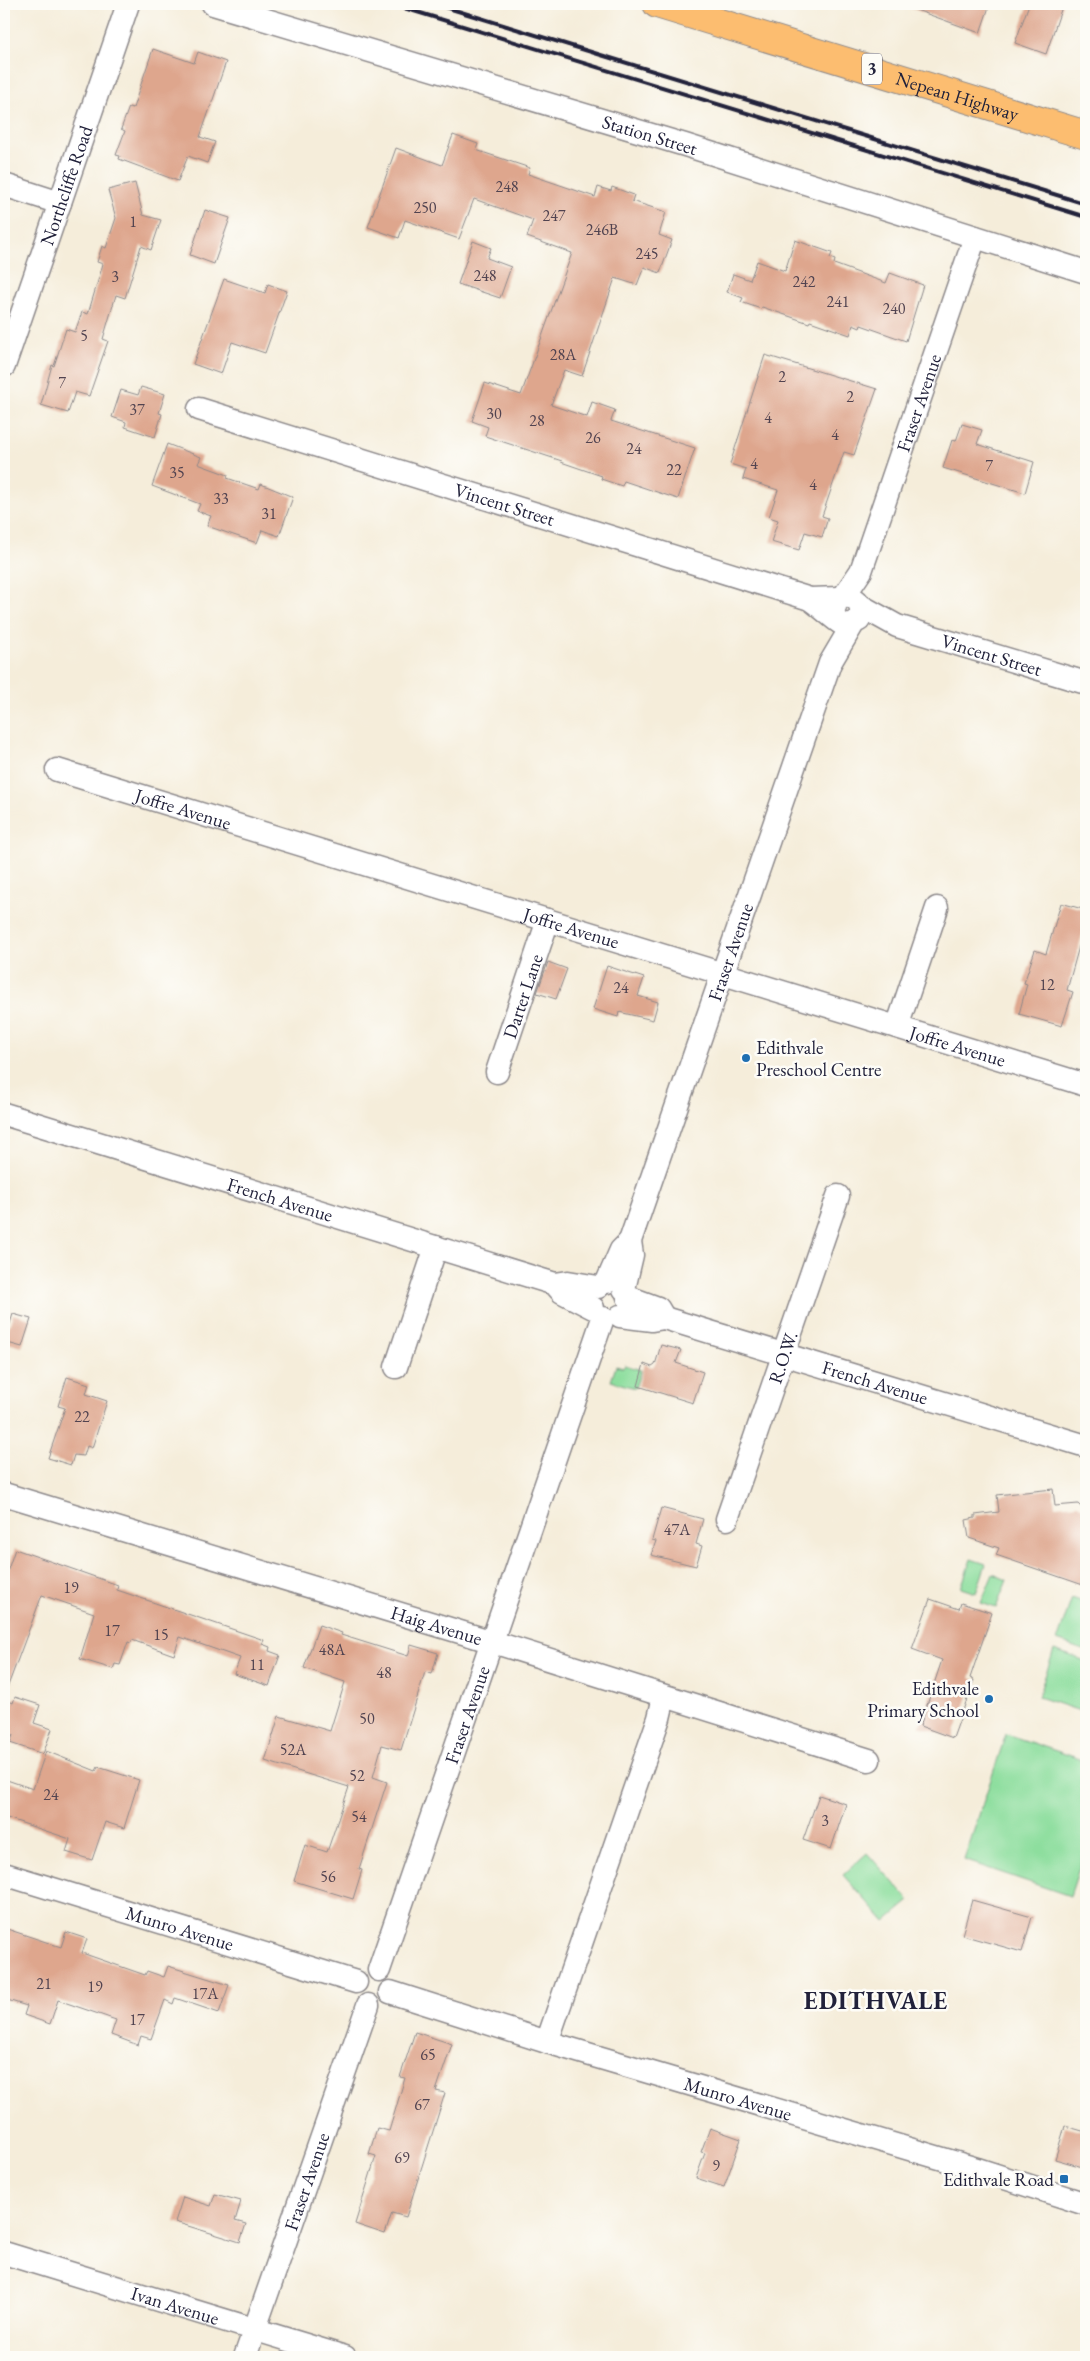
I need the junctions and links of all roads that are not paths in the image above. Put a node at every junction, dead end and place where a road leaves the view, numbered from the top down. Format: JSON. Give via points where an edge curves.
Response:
{"nodes":[{"id":1,"x":128,"y":4,"type":"edge"},
{"id":2,"x":213,"y":4,"type":"edge"},
{"id":3,"x":662,"y":5,"type":"edge"},
{"id":4,"x":1086,"y":135,"type":"edge"},
{"id":5,"x":4,"y":185,"type":"edge"},
{"id":6,"x":60,"y":203,"type":"junction"},
{"id":7,"x":975,"y":237,"type":"junction"},
{"id":8,"x":1086,"y":272,"type":"edge"},
{"id":9,"x":4,"y":366,"type":"edge"},
{"id":10,"x":198,"y":409,"type":"dead end"},
{"id":11,"x":848,"y":611,"type":"junction"},
{"id":12,"x":1086,"y":683,"type":"edge"},
{"id":13,"x":57,"y":770,"type":"dead end"},
{"id":14,"x":937,"y":908,"type":"dead end"},
{"id":15,"x":548,"y":920,"type":"junction"},
{"id":16,"x":722,"y":973,"type":"junction"},
{"id":17,"x":897,"y":1027,"type":"junction"},
{"id":18,"x":497,"y":1072,"type":"dead end"},
{"id":19,"x":1086,"y":1085,"type":"edge"},
{"id":20,"x":4,"y":1114,"type":"edge"},
{"id":21,"x":838,"y":1196,"type":"dead end"},
{"id":22,"x":436,"y":1247,"type":"junction"},
{"id":23,"x":610,"y":1300,"type":"junction"},
{"id":24,"x":784,"y":1354,"type":"junction"},
{"id":25,"x":396,"y":1367,"type":"dead end"},
{"id":26,"x":1086,"y":1446,"type":"edge"},
{"id":27,"x":4,"y":1494,"type":"edge"},
{"id":28,"x":727,"y":1519,"type":"dead end"},
{"id":29,"x":492,"y":1642,"type":"junction"},
{"id":30,"x":664,"y":1697,"type":"junction"},
{"id":31,"x":869,"y":1760,"type":"dead end"},
{"id":32,"x":4,"y":1874,"type":"edge"},
{"id":33,"x":379,"y":1970,"type":"junction"},
{"id":34,"x":356,"y":1982,"type":"junction"},
{"id":35,"x":390,"y":1992,"type":"junction"},
{"id":36,"x":368,"y":2005,"type":"junction"},
{"id":37,"x":547,"y":2042,"type":"junction"},
{"id":38,"x":1086,"y":2204,"type":"edge"},
{"id":39,"x":4,"y":2253,"type":"edge"},
{"id":40,"x":254,"y":2330,"type":"junction"},
{"id":41,"x":245,"y":2357,"type":"edge"},
{"id":42,"x":345,"y":2357,"type":"edge"}],
"edges":[{"from":1,"to":6,"type":"street","name":"Northcliffe Road"},
{"from":2,"to":7,"type":"street","name":"Station Street","via":[[686,145]]},
{"from":3,"to":4,"type":"highway","name":"Nepean Highway","number":"3"},
{"from":5,"to":6,"type":"street"},
{"from":6,"to":9,"type":"street","name":"Northcliffe Road"},
{"from":7,"to":8,"type":"street","name":"Station Street"},
{"from":7,"to":11,"type":"street","name":"Fraser Avenue"},
{"from":10,"to":11,"type":"street","name":"Vincent Street"},
{"from":11,"to":12,"type":"street","name":"Vincent Street"},
{"from":11,"to":16,"type":"street","name":"Fraser Avenue"},
{"from":13,"to":15,"type":"street","name":"Joffre Avenue"},
{"from":14,"to":17,"type":"street"},
{"from":15,"to":16,"type":"street","name":"Joffre Avenue"},
{"from":15,"to":18,"type":"street","name":"Darter Lane"},
{"from":16,"to":17,"type":"street","name":"Joffre Avenue"},
{"from":16,"to":23,"type":"street","name":"Fraser Avenue","via":[[630,1241],[632,1254]]},
{"from":17,"to":19,"type":"street","name":"Joffre Avenue"},
{"from":20,"to":22,"type":"street","name":"French Avenue"},
{"from":21,"to":24,"type":"street","name":"R.O.W."},
{"from":22,"to":23,"type":"street","name":"French Avenue","via":[[555,1284],[568,1282]]},
{"from":22,"to":25,"type":"street"},
{"from":23,"to":24,"type":"street","name":"French Avenue","via":[[658,1308],[664,1318]]},
{"from":23,"to":29,"type":"street","name":"Fraser Avenue"},
{"from":24,"to":26,"type":"street","name":"French Avenue"},
{"from":24,"to":28,"type":"street","name":"R.O.W."},
{"from":27,"to":29,"type":"street","name":"Haig Avenue"},
{"from":29,"to":30,"type":"street","name":"Haig Avenue"},
{"from":29,"to":33,"type":"street","name":"Fraser Avenue"},
{"from":30,"to":31,"type":"street","name":"Haig Avenue"},
{"from":30,"to":37,"type":"street"},
{"from":32,"to":34,"type":"street","name":"Munro Avenue"},
{"from":33,"to":34,"type":"street","via":[[367,1970],[357,1977]]},
{"from":33,"to":35,"type":"street","via":[[388,1978]]},
{"from":34,"to":36,"type":"street","via":[[355,1994]]},
{"from":35,"to":36,"type":"street","via":[[382,2003]]},
{"from":35,"to":37,"type":"street","name":"Munro Avenue"},
{"from":36,"to":40,"type":"street","name":"Fraser Avenue"},
{"from":37,"to":38,"type":"street","name":"Munro Avenue"},
{"from":39,"to":40,"type":"street","name":"Ivan Avenue"},
{"from":40,"to":41,"type":"street","name":"Fraser Avenue"},
{"from":40,"to":42,"type":"street","name":"Ivan Avenue"}]}
